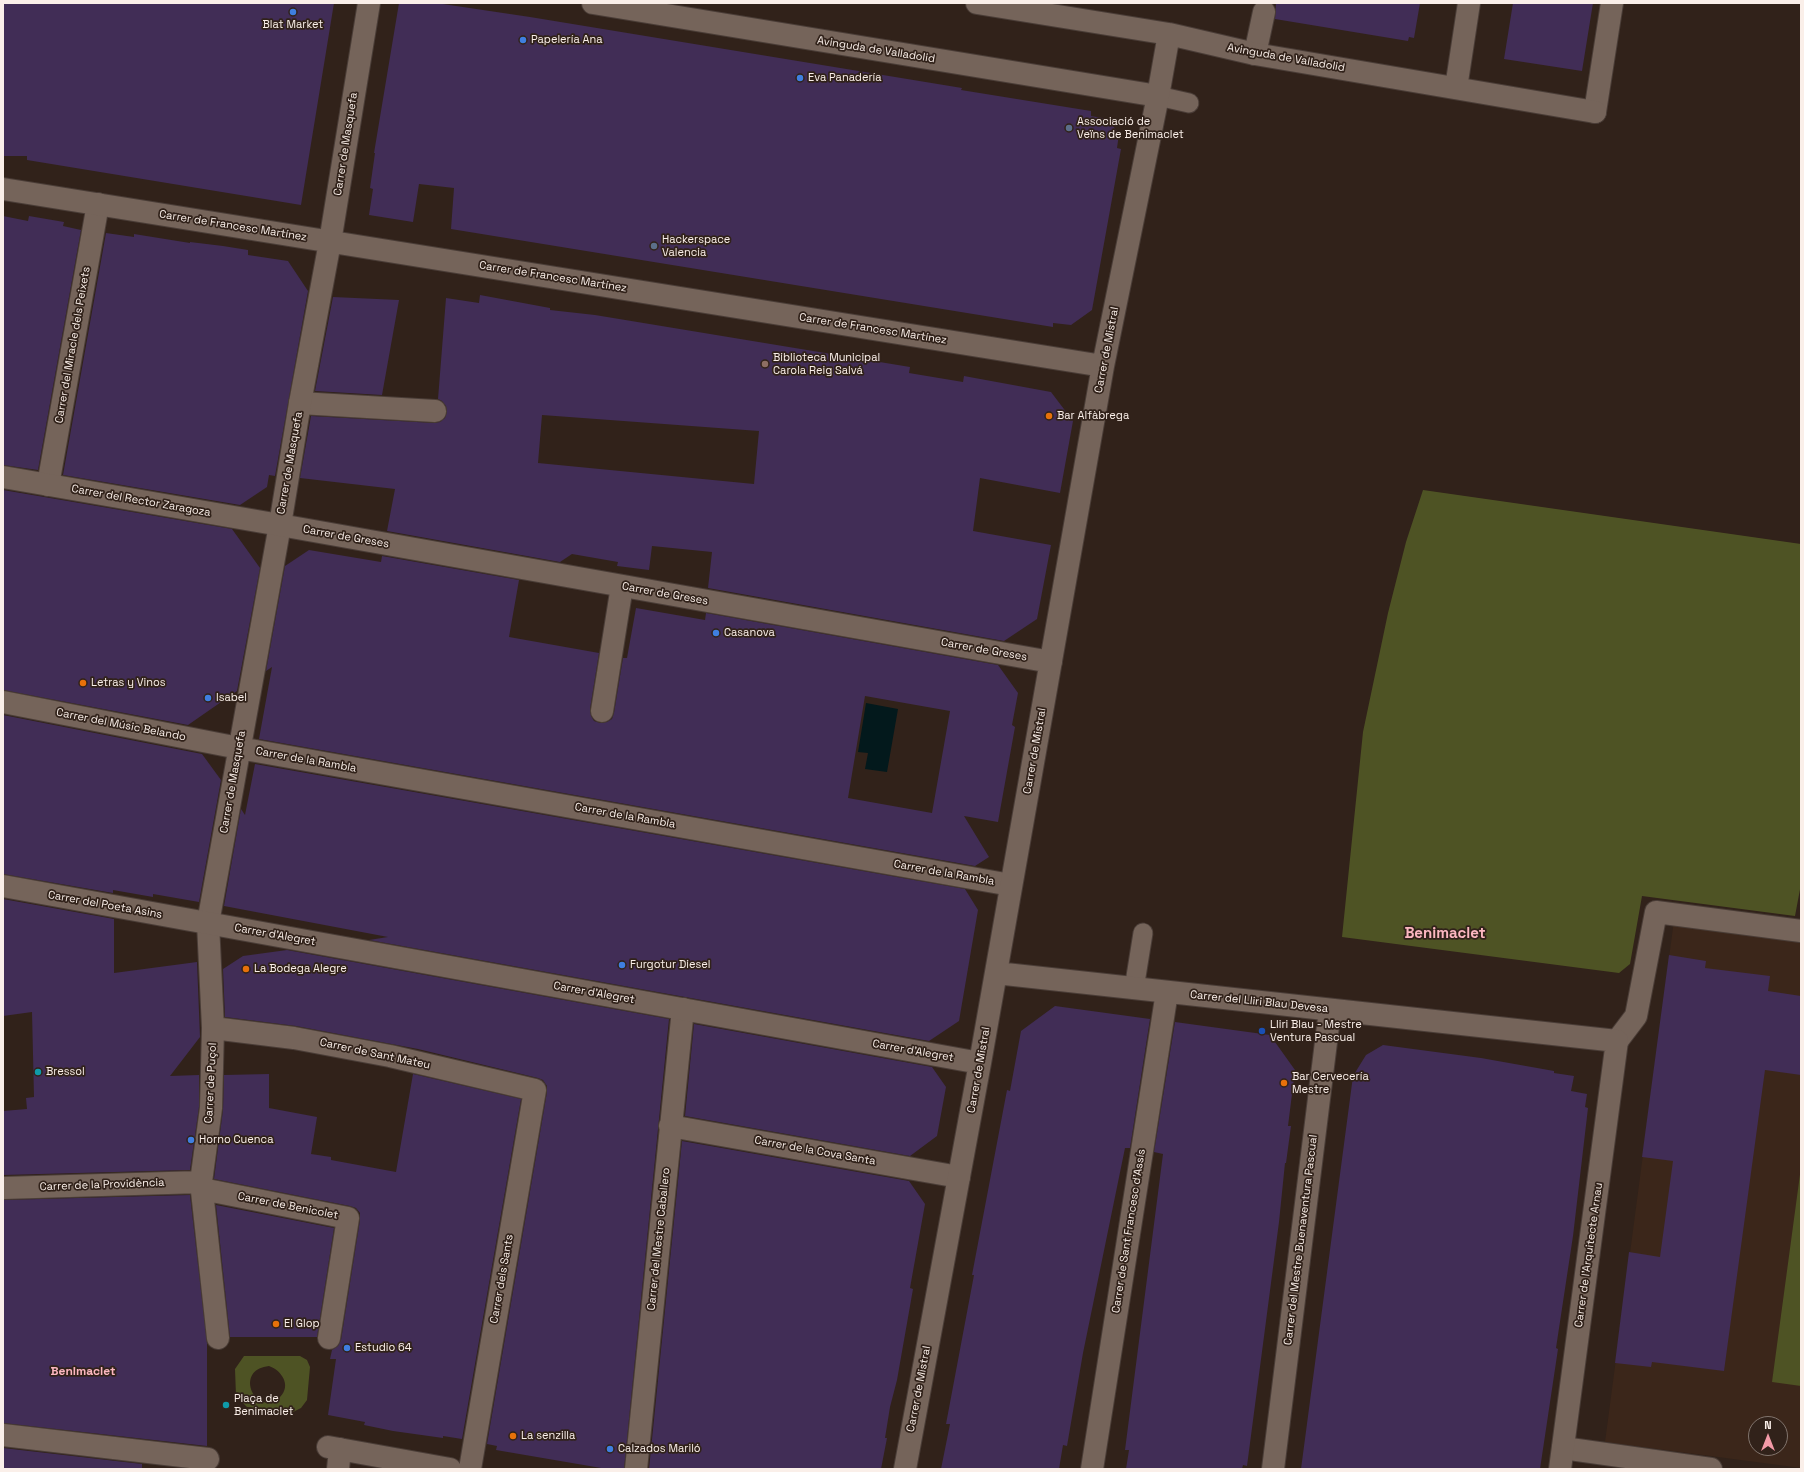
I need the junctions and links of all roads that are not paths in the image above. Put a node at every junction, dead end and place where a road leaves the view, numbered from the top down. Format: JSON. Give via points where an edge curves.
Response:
{"nodes":[{"id":1,"x":369,"y":3,"type":"edge"},
{"id":2,"x":594,"y":3,"type":"edge"},
{"id":3,"x":977,"y":3,"type":"edge"},
{"id":4,"x":1468,"y":3,"type":"edge"},
{"id":5,"x":1612,"y":3,"type":"edge"},
{"id":6,"x":1264,"y":12,"type":"dead end"},
{"id":7,"x":1169,"y":34,"type":"junction"},
{"id":8,"x":1255,"y":54,"type":"junction"},
{"id":9,"x":1456,"y":88,"type":"junction"},
{"id":10,"x":1158,"y":96,"type":"junction"},
{"id":11,"x":1189,"y":103,"type":"dead end"},
{"id":12,"x":3,"y":189,"type":"edge"},
{"id":13,"x":98,"y":204,"type":"junction"},
{"id":14,"x":330,"y":242,"type":"junction"},
{"id":15,"x":1103,"y":366,"type":"junction"},
{"id":16,"x":300,"y":403,"type":"junction"},
{"id":17,"x":435,"y":411,"type":"dead end"},
{"id":18,"x":3,"y":477,"type":"edge"},
{"id":19,"x":48,"y":485,"type":"junction"},
{"id":20,"x":280,"y":525,"type":"junction"},
{"id":21,"x":622,"y":586,"type":"junction"},
{"id":22,"x":1051,"y":662,"type":"junction"},
{"id":23,"x":3,"y":702,"type":"edge"},
{"id":24,"x":602,"y":711,"type":"dead end"},
{"id":25,"x":239,"y":748,"type":"junction"},
{"id":26,"x":1011,"y":885,"type":"junction"},
{"id":27,"x":3,"y":886,"type":"edge"},
{"id":28,"x":208,"y":923,"type":"junction"},
{"id":29,"x":1801,"y":931,"type":"edge"},
{"id":30,"x":1143,"y":933,"type":"dead end"},
{"id":31,"x":996,"y":974,"type":"junction"},
{"id":32,"x":1134,"y":989,"type":"junction"},
{"id":33,"x":1166,"y":992,"type":"junction"},
{"id":34,"x":683,"y":1009,"type":"junction"},
{"id":35,"x":1330,"y":1010,"type":"junction"},
{"id":36,"x":213,"y":1028,"type":"junction"},
{"id":37,"x":1617,"y":1041,"type":"junction"},
{"id":38,"x":980,"y":1063,"type":"junction"},
{"id":39,"x":535,"y":1090,"type":"joint"},
{"id":40,"x":670,"y":1126,"type":"junction"},
{"id":41,"x":959,"y":1177,"type":"junction"},
{"id":42,"x":202,"y":1186,"type":"junction"},
{"id":43,"x":3,"y":1188,"type":"edge"},
{"id":44,"x":218,"y":1338,"type":"dead end"},
{"id":45,"x":329,"y":1338,"type":"dead end"},
{"id":46,"x":3,"y":1435,"type":"edge"},
{"id":47,"x":335,"y":1455,"type":"edge"},
{"id":48,"x":1562,"y":1458,"type":"edge"},
{"id":49,"x":208,"y":1459,"type":"dead end"},
{"id":50,"x":450,"y":1469,"type":"edge"},
{"id":51,"x":470,"y":1469,"type":"edge"},
{"id":52,"x":636,"y":1469,"type":"edge"},
{"id":53,"x":904,"y":1469,"type":"edge"},
{"id":54,"x":1092,"y":1469,"type":"edge"},
{"id":55,"x":1273,"y":1469,"type":"edge"},
{"id":56,"x":1711,"y":1469,"type":"edge"}],
"edges":[{"from":1,"to":14,"type":"street","name":"Carrer de Masquefa"},
{"from":2,"to":10,"type":"street","name":"Avinguda de Valladolid"},
{"from":3,"to":7,"type":"street","name":"Avinguda de Valladolid"},
{"from":4,"to":9,"type":"street"},
{"from":5,"to":9,"type":"street","name":"Avinguda de Valladolid","via":[[1595,112]]},
{"from":6,"to":8,"type":"street"},
{"from":7,"to":8,"type":"street","name":"Avinguda de Valladolid"},
{"from":7,"to":10,"type":"street","name":"Carrer de Mistral"},
{"from":8,"to":9,"type":"street","name":"Avinguda de Valladolid"},
{"from":10,"to":11,"type":"lane"},
{"from":10,"to":15,"type":"street","name":"Carrer de Mistral"},
{"from":12,"to":13,"type":"street","name":"Carrer de Francesc Martínez"},
{"from":13,"to":14,"type":"street","name":"Carrer de Francesc Martínez"},
{"from":13,"to":19,"type":"street","name":"Carrer del Miracle dels Peixets"},
{"from":14,"to":15,"type":"street","name":"Carrer de Francesc Martínez"},
{"from":14,"to":16,"type":"street","name":"Carrer de Masquefa"},
{"from":15,"to":22,"type":"street","name":"Carrer de Mistral"},
{"from":16,"to":17,"type":"street"},
{"from":16,"to":20,"type":"street","name":"Carrer de Masquefa"},
{"from":18,"to":19,"type":"street","name":"Carrer del Rector Zaragoza"},
{"from":19,"to":20,"type":"street","name":"Carrer del Rector Zaragoza"},
{"from":20,"to":21,"type":"street","name":"Carrer de Greses"},
{"from":20,"to":25,"type":"street","name":"Carrer de Masquefa"},
{"from":21,"to":22,"type":"street","name":"Carrer de Greses"},
{"from":21,"to":24,"type":"street"},
{"from":22,"to":26,"type":"street","name":"Carrer de Mistral"},
{"from":23,"to":25,"type":"street","name":"Carrer del Músic Belando"},
{"from":25,"to":26,"type":"street","name":"Carrer de la Rambla"},
{"from":25,"to":28,"type":"street","name":"Carrer de Masquefa"},
{"from":26,"to":31,"type":"street","name":"Carrer de Mistral"},
{"from":27,"to":28,"type":"street","name":"Carrer del Poeta Asins"},
{"from":28,"to":34,"type":"street","name":"Carrer d'Alegret"},
{"from":28,"to":36,"type":"street","name":"Carrer de Puçol"},
{"from":29,"to":37,"type":"street","via":[[1656,912],[1636,1016]]},
{"from":30,"to":32,"type":"lane"},
{"from":31,"to":32,"type":"street","name":"Carrer del Lliri Blau Devesa"},
{"from":31,"to":38,"type":"street","name":"Carrer de Mistral"},
{"from":32,"to":33,"type":"street","name":"Carrer del Lliri Blau Devesa"},
{"from":33,"to":35,"type":"street","name":"Carrer del Lliri Blau Devesa"},
{"from":33,"to":54,"type":"street","name":"Carrer de Sant Francesc d'Assís"},
{"from":34,"to":38,"type":"street","name":"Carrer d'Alegret"},
{"from":34,"to":40,"type":"street","name":"Carrer del Mestre Caballero"},
{"from":35,"to":37,"type":"street","name":"Carrer del Lliri Blau Devesa"},
{"from":35,"to":55,"type":"street","name":"Carrer del Mestre Buenaventura Pascual"},
{"from":36,"to":39,"type":"street","name":"Carrer de Sant Mateu","via":[[294,1038],[390,1056]]},
{"from":36,"to":42,"type":"street","name":"Carrer de Puçol","via":[[211,1108]]},
{"from":37,"to":48,"type":"street","name":"Carrer de l'Arquitecte Arnau"},
{"from":38,"to":41,"type":"street","name":"Carrer de Mistral"},
{"from":39,"to":51,"type":"street","name":"Carrer dels Sants"},
{"from":40,"to":41,"type":"street","name":"Carrer de la Cova Santa"},
{"from":40,"to":52,"type":"street","name":"Carrer del Mestre Caballero"},
{"from":41,"to":53,"type":"street","name":"Carrer de Mistral"},
{"from":42,"to":43,"type":"street","name":"Carrer de la Providència"},
{"from":42,"to":44,"type":"street","name":"Carrer de Puçol"},
{"from":42,"to":45,"type":"street","name":"Carrer de Benicolet","via":[[348,1218]]},
{"from":46,"to":49,"type":"street"},
{"from":47,"to":50,"type":"street"},
{"from":48,"to":56,"type":"street"}]}
